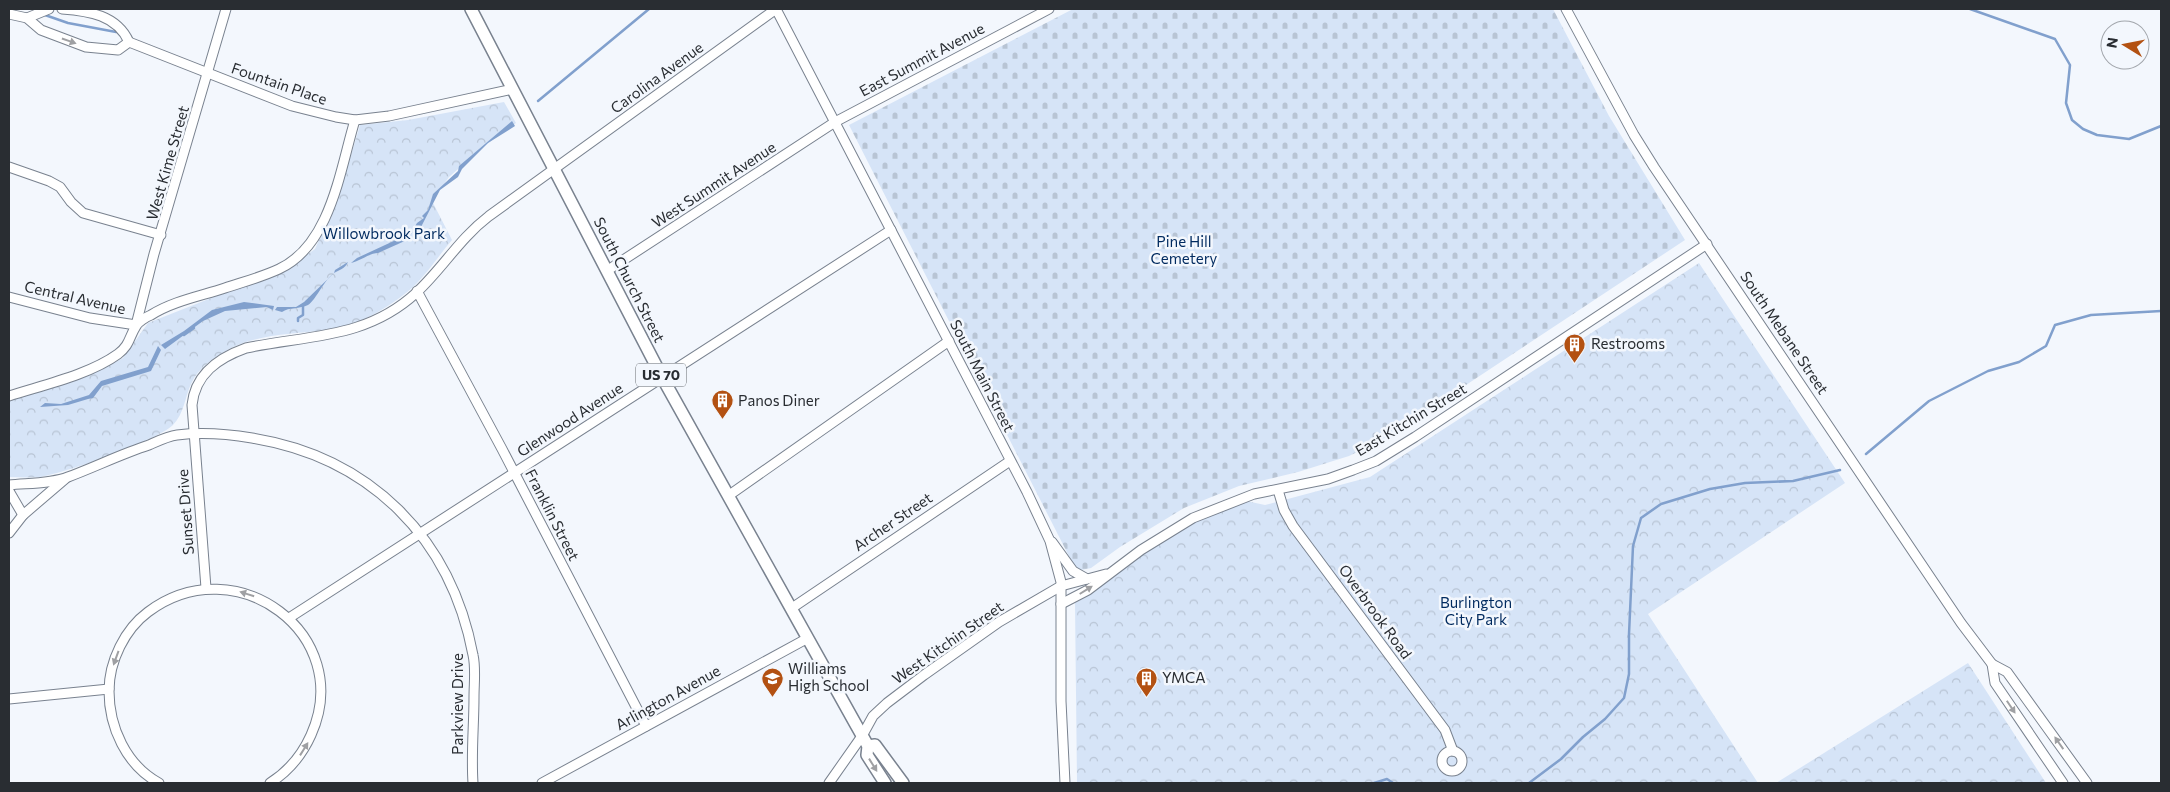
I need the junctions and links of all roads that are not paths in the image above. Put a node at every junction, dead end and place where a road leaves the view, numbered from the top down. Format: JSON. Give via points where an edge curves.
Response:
{"nodes":[{"id":1,"x":48,"y":9,"type":"edge"},
{"id":2,"x":62,"y":9,"type":"edge"},
{"id":3,"x":226,"y":9,"type":"edge"},
{"id":4,"x":471,"y":9,"type":"edge"},
{"id":5,"x":776,"y":9,"type":"edge"},
{"id":6,"x":1049,"y":9,"type":"edge"},
{"id":7,"x":1566,"y":9,"type":"edge"},
{"id":8,"x":9,"y":14,"type":"edge"},
{"id":9,"x":27,"y":18,"type":"junction"},
{"id":10,"x":129,"y":42,"type":"junction"},
{"id":11,"x":208,"y":73,"type":"junction"},
{"id":12,"x":513,"y":89,"type":"junction"},
{"id":13,"x":356,"y":120,"type":"junction"},
{"id":14,"x":835,"y":122,"type":"junction"},
{"id":15,"x":9,"y":167,"type":"edge"},
{"id":16,"x":554,"y":168,"type":"junction"},
{"id":17,"x":891,"y":230,"type":"junction"},
{"id":18,"x":161,"y":235,"type":"junction"},
{"id":19,"x":1707,"y":244,"type":"junction"},
{"id":20,"x":608,"y":270,"type":"junction"},
{"id":21,"x":418,"y":291,"type":"junction"},
{"id":22,"x":9,"y":297,"type":"edge"},
{"id":23,"x":136,"y":325,"type":"junction"},
{"id":24,"x":949,"y":341,"type":"junction"},
{"id":25,"x":662,"y":377,"type":"junction"},
{"id":26,"x":9,"y":396,"type":"edge"},
{"id":27,"x":194,"y":433,"type":"junction"},
{"id":28,"x":1010,"y":461,"type":"junction"},
{"id":29,"x":514,"y":473,"type":"junction"},
{"id":30,"x":67,"y":478,"type":"junction"},
{"id":31,"x":9,"y":485,"type":"edge"},
{"id":32,"x":1278,"y":490,"type":"junction"},
{"id":33,"x":9,"y":491,"type":"edge"},
{"id":34,"x":728,"y":496,"type":"junction"},
{"id":35,"x":23,"y":515,"type":"junction"},
{"id":36,"x":1046,"y":532,"type":"junction"},
{"id":37,"x":9,"y":533,"type":"edge"},
{"id":38,"x":420,"y":534,"type":"junction"},
{"id":39,"x":1109,"y":573,"type":"junction"},
{"id":40,"x":1087,"y":579,"type":"junction"},
{"id":41,"x":1061,"y":586,"type":"junction"},
{"id":42,"x":206,"y":588,"type":"junction"},
{"id":43,"x":1061,"y":604,"type":"junction"},
{"id":44,"x":792,"y":608,"type":"junction"},
{"id":45,"x":288,"y":618,"type":"junction"},
{"id":46,"x":808,"y":638,"type":"junction"},
{"id":47,"x":1992,"y":664,"type":"junction"},
{"id":48,"x":109,"y":689,"type":"junction"},
{"id":49,"x":9,"y":699,"type":"edge"},
{"id":50,"x":646,"y":726,"type":"junction"},
{"id":51,"x":865,"y":741,"type":"junction"},
{"id":52,"x":1453,"y":751,"type":"dead end"},
{"id":53,"x":158,"y":783,"type":"edge"},
{"id":54,"x":270,"y":783,"type":"edge"},
{"id":55,"x":472,"y":783,"type":"edge"},
{"id":56,"x":542,"y":783,"type":"edge"},
{"id":57,"x":829,"y":783,"type":"edge"},
{"id":58,"x":885,"y":783,"type":"edge"},
{"id":59,"x":903,"y":783,"type":"edge"},
{"id":60,"x":1065,"y":783,"type":"edge"},
{"id":61,"x":2063,"y":783,"type":"edge"},
{"id":62,"x":2086,"y":783,"type":"edge"}],
"edges":[{"from":1,"to":9,"type":"street"},
{"from":2,"to":10,"type":"street","name":"Fountain Place","via":[[87,11],[107,18],[122,29]]},
{"from":3,"to":11,"type":"street","name":"West Kime Street"},
{"from":4,"to":12,"type":"main road","name":"South Church Street","number":"US 70"},
{"from":5,"to":14,"type":"street","name":"South Main Street"},
{"from":5,"to":16,"type":"street","name":"Carolina Avenue"},
{"from":6,"to":14,"type":"street","name":"East Summit Avenue"},
{"from":7,"to":19,"type":"street","name":"South Mebane Street","via":[[1634,136]]},
{"from":8,"to":9,"type":"street"},
{"from":9,"to":10,"type":"street","one_way":true,"via":[[41,30],[86,47],[118,50]]},
{"from":10,"to":11,"type":"street","name":"Fountain Place"},
{"from":11,"to":13,"type":"street","name":"Fountain Place","via":[[304,110]]},
{"from":11,"to":18,"type":"street","name":"West Kime Street"},
{"from":12,"to":13,"type":"street","name":"Fountain Place","via":[[420,110]]},
{"from":12,"to":16,"type":"main road","name":"South Church Street","number":"US 70"},
{"from":13,"to":23,"type":"street","via":[[324,221],[310,245],[297,258],[278,270],[190,298]]},
{"from":14,"to":17,"type":"street","name":"South Main Street"},
{"from":14,"to":20,"type":"street","name":"West Summit Avenue"},
{"from":15,"to":18,"type":"street","via":[[60,187],[83,213]]},
{"from":16,"to":20,"type":"main road","name":"South Church Street","number":"US 70"},
{"from":16,"to":21,"type":"street","name":"Carolina Avenue","via":[[473,228]]},
{"from":17,"to":24,"type":"street","name":"South Main Street"},
{"from":17,"to":25,"type":"street","name":"Glenwood Avenue"},
{"from":18,"to":23,"type":"street","name":"West Kime Street"},
{"from":19,"to":32,"type":"street","name":"East Kitchin Street","via":[[1416,438],[1376,461],[1328,479]]},
{"from":19,"to":47,"type":"street","name":"South Mebane Street"},
{"from":20,"to":25,"type":"main road","name":"South Church Street","number":"US 70"},
{"from":21,"to":27,"type":"street","name":"Sunset Drive","via":[[392,312],[366,325],[230,354],[206,370],[196,388],[192,405]]},
{"from":21,"to":29,"type":"street","name":"Franklin Street"},
{"from":22,"to":23,"type":"street","name":"Central Avenue","via":[[90,318]]},
{"from":23,"to":26,"type":"street","name":"West Kime Street","via":[[125,348],[97,366]]},
{"from":24,"to":28,"type":"street","name":"South Main Street"},
{"from":24,"to":34,"type":"street"},
{"from":25,"to":29,"type":"street","name":"Glenwood Avenue"},
{"from":25,"to":34,"type":"main road","name":"South Church Street","number":"US 70"},
{"from":27,"to":30,"type":"street","name":"Parkview Drive","via":[[174,435]]},
{"from":27,"to":38,"type":"street","name":"Parkview Drive","via":[[272,441],[330,461],[374,488]]},
{"from":27,"to":42,"type":"street","name":"Sunset Drive"},
{"from":28,"to":36,"type":"street","name":"South Main Street"},
{"from":28,"to":44,"type":"street","name":"Archer Street"},
{"from":29,"to":38,"type":"street","name":"Glenwood Avenue"},
{"from":29,"to":50,"type":"street","name":"Franklin Street"},
{"from":30,"to":31,"type":"street"},
{"from":30,"to":35,"type":"street"},
{"from":32,"to":39,"type":"street","name":"East Kitchin Street","via":[[1237,499],[1193,518]]},
{"from":32,"to":52,"type":"street","name":"Overbrook Road","via":[[1293,526],[1445,730]]},
{"from":33,"to":35,"type":"street"},
{"from":34,"to":44,"type":"main road","name":"South Church Street","number":"US 70"},
{"from":35,"to":37,"type":"street"},
{"from":36,"to":40,"type":"street","via":[[1073,571]]},
{"from":36,"to":41,"type":"street","name":"South Main Street"},
{"from":38,"to":45,"type":"street","name":"Glenwood Avenue"},
{"from":38,"to":55,"type":"street","name":"Parkview Drive","via":[[452,586],[474,657]]},
{"from":39,"to":40,"type":"street","name":"East Kitchin Street"},
{"from":43,"to":39,"type":"street","name":"East Kitchin Street","one_way":true,"via":[[1088,590]]},
{"from":40,"to":41,"type":"street","name":"East Kitchin Street"},
{"from":41,"to":43,"type":"street","name":"South Main Street"},
{"from":41,"to":51,"type":"street","name":"West Kitchin Street","via":[[999,622],[886,703],[873,716]]},
{"from":45,"to":42,"type":"street","one_way":true,"via":[[271,604],[250,594]]},
{"from":42,"to":48,"type":"street","one_way":true,"via":[[173,596],[144,614],[123,641]]},
{"from":43,"to":60,"type":"street","name":"South Main Street"},
{"from":44,"to":46,"type":"main road","name":"South Church Street","number":"US 70"},
{"from":54,"to":45,"type":"street","one_way":true,"via":[[294,763],[306,747],[318,712],[320,686],[315,661],[309,645]]},
{"from":46,"to":50,"type":"street","name":"Arlington Avenue"},
{"from":46,"to":51,"type":"main road","name":"South Church Street","number":"US 70"},
{"from":47,"to":61,"type":"street","name":"South Mebane Street","one_way":true,"via":[[1995,683]]},
{"from":62,"to":47,"type":"street","name":"South Mebane Street","one_way":true,"via":[[2007,672]]},
{"from":48,"to":49,"type":"street"},
{"from":48,"to":53,"type":"street","via":[[112,716],[120,741],[141,770]]},
{"from":50,"to":56,"type":"street","name":"Arlington Avenue"},
{"from":51,"to":57,"type":"street","name":"West Kitchin Street"},
{"from":51,"to":58,"type":"main road","name":"South Church Street","number":"US 70","one_way":true,"via":[[867,755]]},
{"from":51,"to":59,"type":"main road","name":"South Church Street","number":"US 70","via":[[874,745]]}]}
